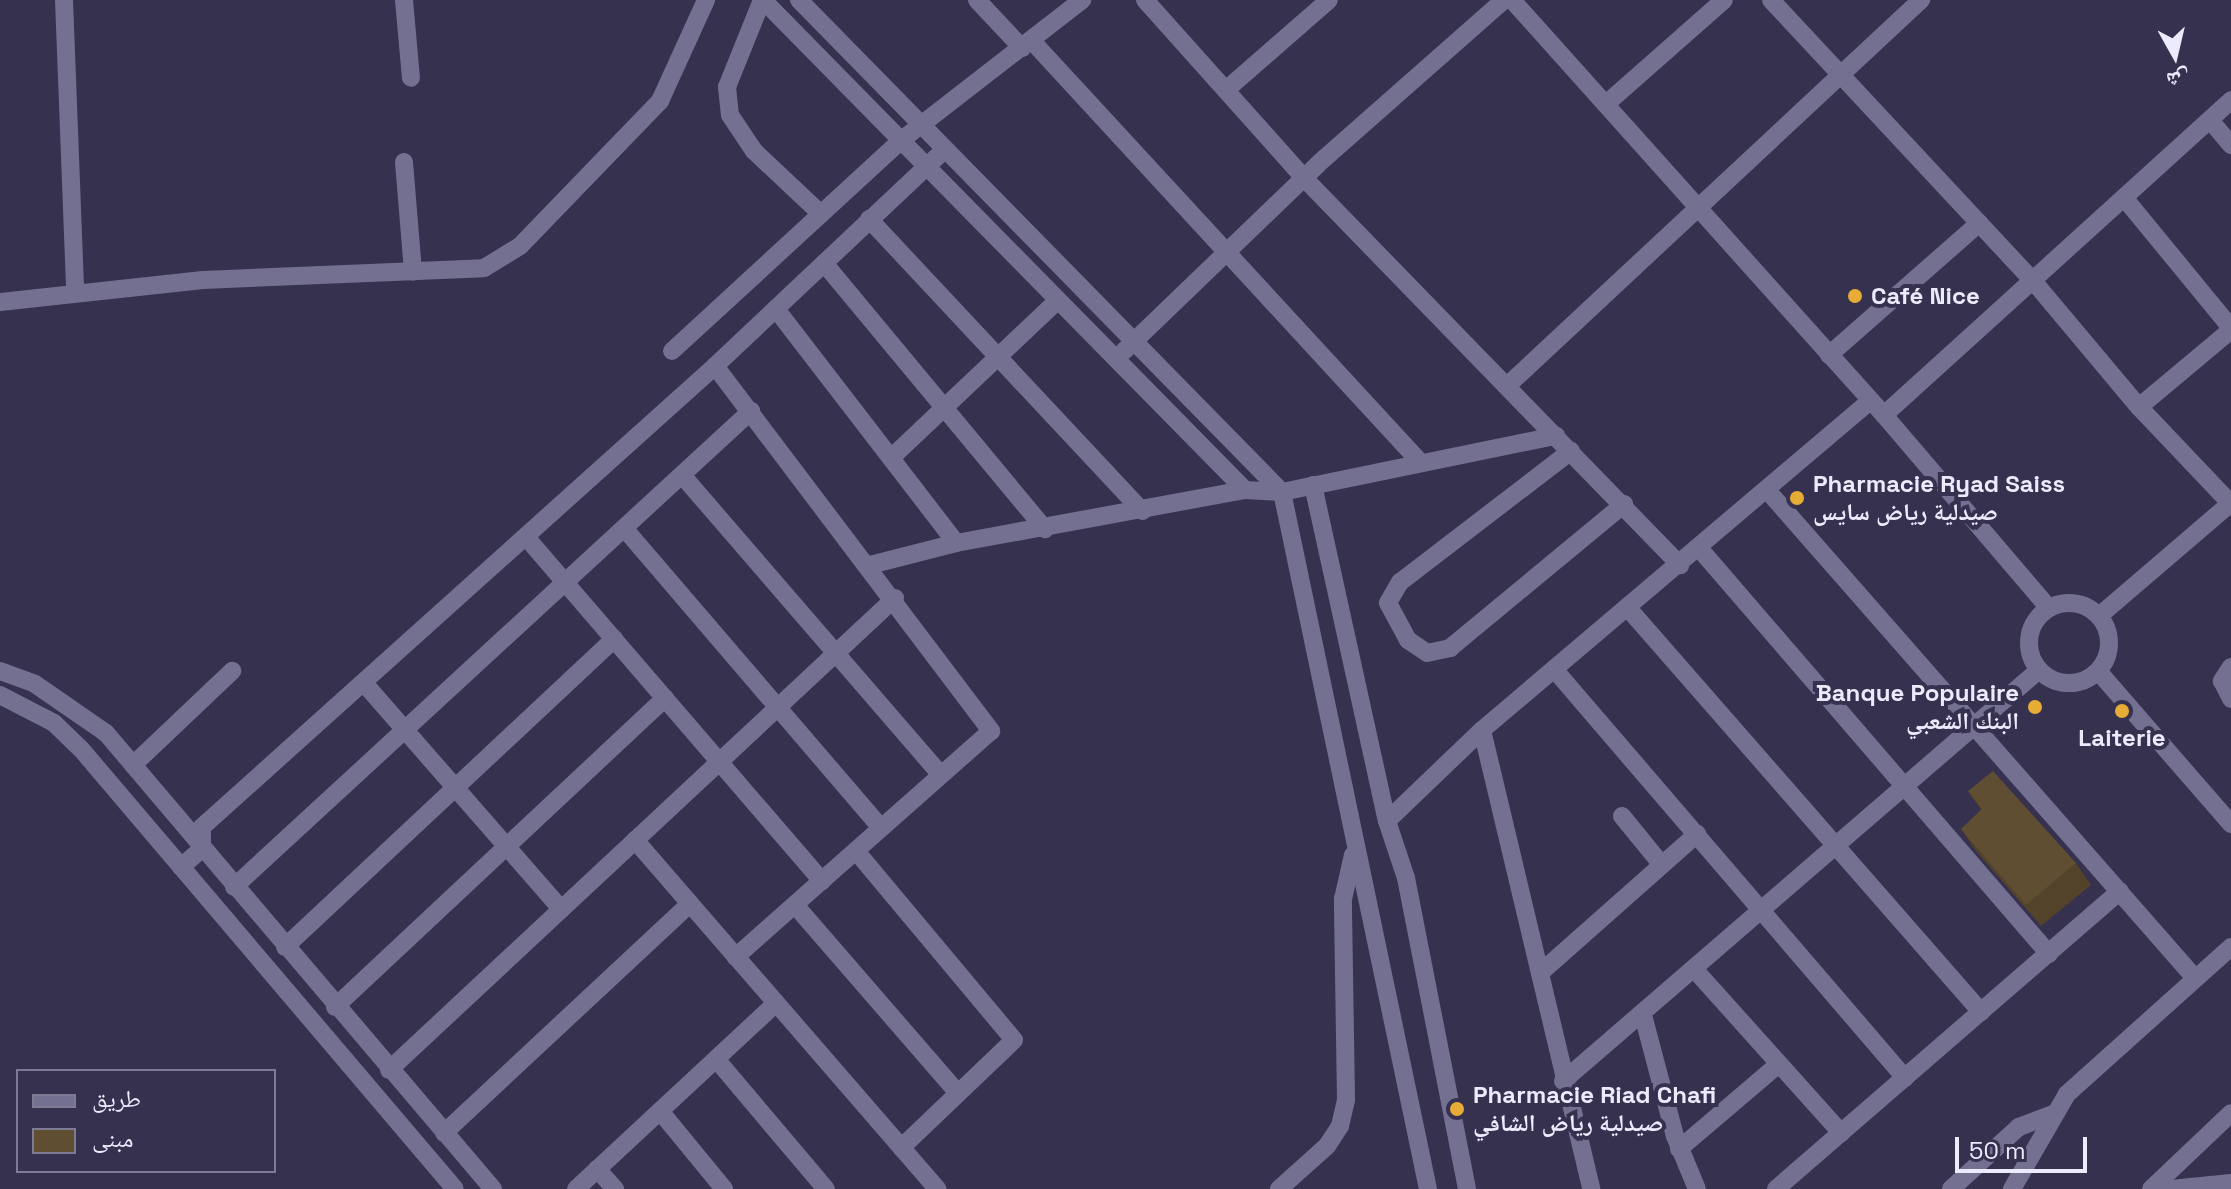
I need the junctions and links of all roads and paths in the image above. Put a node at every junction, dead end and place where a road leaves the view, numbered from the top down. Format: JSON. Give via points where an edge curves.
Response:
{"nodes":[{"id":1,"x":64,"y":0,"type":"edge"},
{"id":2,"x":404,"y":0,"type":"edge"},
{"id":3,"x":706,"y":0,"type":"edge"},
{"id":4,"x":763,"y":0,"type":"edge"},
{"id":5,"x":799,"y":0,"type":"edge"},
{"id":6,"x":977,"y":0,"type":"edge"},
{"id":7,"x":1082,"y":0,"type":"edge"},
{"id":8,"x":1145,"y":0,"type":"edge"},
{"id":9,"x":1724,"y":0,"type":"edge"},
{"id":10,"x":1771,"y":0,"type":"edge"},
{"id":11,"x":1921,"y":0,"type":"edge"},
{"id":12,"x":1321,"y":2,"type":"edge"},
{"id":13,"x":1516,"y":2,"type":"edge"},
{"id":14,"x":1027,"y":44,"type":"junction"},
{"id":15,"x":1842,"y":74,"type":"junction"},
{"id":16,"x":411,"y":78,"type":"dead end"},
{"id":17,"x":1227,"y":89,"type":"junction"},
{"id":18,"x":2231,"y":100,"type":"edge"},
{"id":19,"x":1606,"y":104,"type":"junction"},
{"id":20,"x":2210,"y":120,"type":"junction"},
{"id":21,"x":918,"y":126,"type":"junction"},
{"id":22,"x":899,"y":142,"type":"junction"},
{"id":23,"x":2231,"y":145,"type":"edge"},
{"id":24,"x":943,"y":151,"type":"junction"},
{"id":25,"x":404,"y":162,"type":"dead end"},
{"id":26,"x":925,"y":167,"type":"junction"},
{"id":27,"x":1304,"y":178,"type":"junction"},
{"id":28,"x":2126,"y":200,"type":"junction"},
{"id":29,"x":1697,"y":204,"type":"junction"},
{"id":30,"x":821,"y":214,"type":"junction"},
{"id":31,"x":869,"y":219,"type":"junction"},
{"id":32,"x":1979,"y":223,"type":"junction"},
{"id":33,"x":1227,"y":254,"type":"junction"},
{"id":34,"x":824,"y":263,"type":"junction"},
{"id":35,"x":413,"y":272,"type":"junction"},
{"id":36,"x":2034,"y":282,"type":"junction"},
{"id":37,"x":75,"y":293,"type":"junction"},
{"id":38,"x":0,"y":302,"type":"edge"},
{"id":39,"x":1056,"y":302,"type":"junction"},
{"id":40,"x":776,"y":309,"type":"junction"},
{"id":41,"x":2231,"y":329,"type":"edge"},
{"id":42,"x":1132,"y":342,"type":"junction"},
{"id":43,"x":672,"y":351,"type":"dead end"},
{"id":44,"x":1829,"y":355,"type":"junction"},
{"id":45,"x":999,"y":356,"type":"junction"},
{"id":46,"x":1115,"y":361,"type":"junction"},
{"id":47,"x":715,"y":366,"type":"junction"},
{"id":48,"x":1508,"y":385,"type":"junction"},
{"id":49,"x":1870,"y":401,"type":"junction"},
{"id":50,"x":2139,"y":407,"type":"junction"},
{"id":51,"x":945,"y":410,"type":"junction"},
{"id":52,"x":751,"y":411,"type":"junction"},
{"id":53,"x":1884,"y":415,"type":"junction"},
{"id":54,"x":1556,"y":436,"type":"junction"},
{"id":55,"x":1571,"y":451,"type":"junction"},
{"id":56,"x":891,"y":458,"type":"junction"},
{"id":57,"x":1421,"y":463,"type":"junction"},
{"id":58,"x":682,"y":475,"type":"junction"},
{"id":59,"x":1313,"y":485,"type":"junction"},
{"id":60,"x":1245,"y":490,"type":"junction"},
{"id":61,"x":1767,"y":490,"type":"junction"},
{"id":62,"x":1282,"y":492,"type":"junction"},
{"id":63,"x":1624,"y":504,"type":"junction"},
{"id":64,"x":2231,"y":504,"type":"edge"},
{"id":65,"x":1142,"y":511,"type":"junction"},
{"id":66,"x":624,"y":528,"type":"junction"},
{"id":67,"x":1045,"y":529,"type":"junction"},
{"id":68,"x":526,"y":537,"type":"junction"},
{"id":69,"x":956,"y":543,"type":"junction"},
{"id":70,"x":1699,"y":548,"type":"junction"},
{"id":71,"x":870,"y":565,"type":"junction"},
{"id":72,"x":1680,"y":565,"type":"junction"},
{"id":73,"x":565,"y":582,"type":"junction"},
{"id":74,"x":895,"y":598,"type":"junction"},
{"id":75,"x":1627,"y":607,"type":"junction"},
{"id":76,"x":2049,"y":608,"type":"junction"},
{"id":77,"x":2099,"y":616,"type":"junction"},
{"id":78,"x":614,"y":639,"type":"junction"},
{"id":79,"x":836,"y":653,"type":"junction"},
{"id":80,"x":2231,"y":667,"type":"edge"},
{"id":81,"x":1554,"y":669,"type":"junction"},
{"id":82,"x":2039,"y":670,"type":"junction"},
{"id":83,"x":0,"y":671,"type":"edge"},
{"id":84,"x":232,"y":671,"type":"dead end"},
{"id":85,"x":2098,"y":671,"type":"junction"},
{"id":86,"x":364,"y":683,"type":"junction"},
{"id":87,"x":0,"y":695,"type":"edge"},
{"id":88,"x":665,"y":698,"type":"junction"},
{"id":89,"x":2231,"y":699,"type":"edge"},
{"id":90,"x":778,"y":708,"type":"junction"},
{"id":91,"x":1975,"y":727,"type":"junction"},
{"id":92,"x":405,"y":729,"type":"junction"},
{"id":93,"x":1482,"y":730,"type":"junction"},
{"id":94,"x":720,"y":762,"type":"junction"},
{"id":95,"x":133,"y":765,"type":"junction"},
{"id":96,"x":941,"y":775,"type":"junction"},
{"id":97,"x":455,"y":787,"type":"junction"},
{"id":98,"x":1905,"y":789,"type":"junction"},
{"id":99,"x":1622,"y":816,"type":"dead end"},
{"id":100,"x":1387,"y":821,"type":"junction"},
{"id":101,"x":181,"y":824,"type":"junction"},
{"id":102,"x":2231,"y":824,"type":"edge"},
{"id":103,"x":202,"y":827,"type":"junction"},
{"id":104,"x":881,"y":828,"type":"junction"},
{"id":105,"x":1697,"y":834,"type":"junction"},
{"id":106,"x":635,"y":840,"type":"junction"},
{"id":107,"x":160,"y":842,"type":"junction"},
{"id":108,"x":507,"y":846,"type":"junction"},
{"id":109,"x":202,"y":849,"type":"junction"},
{"id":110,"x":856,"y":851,"type":"junction"},
{"id":111,"x":1834,"y":851,"type":"junction"},
{"id":112,"x":1354,"y":852,"type":"junction"},
{"id":113,"x":1662,"y":865,"type":"junction"},
{"id":114,"x":181,"y":867,"type":"junction"},
{"id":115,"x":822,"y":881,"type":"junction"},
{"id":116,"x":234,"y":887,"type":"junction"},
{"id":117,"x":2120,"y":891,"type":"junction"},
{"id":118,"x":690,"y":904,"type":"junction"},
{"id":119,"x":795,"y":905,"type":"junction"},
{"id":120,"x":561,"y":909,"type":"junction"},
{"id":121,"x":1763,"y":911,"type":"junction"},
{"id":122,"x":285,"y":947,"type":"junction"},
{"id":123,"x":2231,"y":947,"type":"edge"},
{"id":124,"x":2049,"y":954,"type":"junction"},
{"id":125,"x":736,"y":957,"type":"junction"},
{"id":126,"x":1695,"y":970,"type":"junction"},
{"id":127,"x":1540,"y":973,"type":"junction"},
{"id":128,"x":2195,"y":978,"type":"junction"},
{"id":129,"x":776,"y":1003,"type":"junction"},
{"id":130,"x":335,"y":1007,"type":"junction"},
{"id":131,"x":1981,"y":1012,"type":"junction"},
{"id":132,"x":1643,"y":1015,"type":"junction"},
{"id":133,"x":716,"y":1059,"type":"junction"},
{"id":134,"x":1779,"y":1064,"type":"junction"},
{"id":135,"x":389,"y":1070,"type":"junction"},
{"id":136,"x":1905,"y":1078,"type":"junction"},
{"id":137,"x":1563,"y":1081,"type":"junction"},
{"id":138,"x":958,"y":1093,"type":"junction"},
{"id":139,"x":660,"y":1111,"type":"junction"},
{"id":140,"x":2231,"y":1113,"type":"edge"},
{"id":141,"x":2053,"y":1114,"type":"junction"},
{"id":142,"x":444,"y":1133,"type":"junction"},
{"id":143,"x":1841,"y":1133,"type":"junction"},
{"id":144,"x":901,"y":1148,"type":"junction"},
{"id":145,"x":1679,"y":1149,"type":"junction"},
{"id":146,"x":597,"y":1169,"type":"junction"},
{"id":147,"x":2231,"y":1183,"type":"edge"},
{"id":148,"x":455,"y":1189,"type":"edge"},
{"id":149,"x":493,"y":1189,"type":"edge"},
{"id":150,"x":576,"y":1189,"type":"edge"},
{"id":151,"x":615,"y":1189,"type":"edge"},
{"id":152,"x":724,"y":1189,"type":"edge"},
{"id":153,"x":826,"y":1189,"type":"edge"},
{"id":154,"x":937,"y":1189,"type":"edge"},
{"id":155,"x":1279,"y":1189,"type":"edge"},
{"id":156,"x":1428,"y":1189,"type":"edge"},
{"id":157,"x":1467,"y":1189,"type":"edge"},
{"id":158,"x":1591,"y":1189,"type":"edge"},
{"id":159,"x":1697,"y":1189,"type":"edge"},
{"id":160,"x":1776,"y":1189,"type":"edge"},
{"id":161,"x":1951,"y":1189,"type":"edge"},
{"id":162,"x":2012,"y":1189,"type":"edge"},
{"id":163,"x":2151,"y":1189,"type":"edge"},
{"id":164,"x":2171,"y":1189,"type":"edge"}],
"edges":[{"from":1,"to":37,"type":"street"},
{"from":2,"to":16,"type":"street"},
{"from":3,"to":35,"type":"street","via":[[660,101],[520,246],[484,268]]},
{"from":4,"to":22,"type":"street"},
{"from":4,"to":30,"type":"street","via":[[727,87],[730,115],[754,151]]},
{"from":5,"to":21,"type":"street"},
{"from":6,"to":14,"type":"street"},
{"from":7,"to":14,"type":"street"},
{"from":8,"to":17,"type":"street"},
{"from":9,"to":19,"type":"street"},
{"from":10,"to":15,"type":"street"},
{"from":11,"to":15,"type":"street"},
{"from":12,"to":17,"type":"street"},
{"from":13,"to":19,"type":"street"},
{"from":13,"to":27,"type":"street"},
{"from":14,"to":21,"type":"street"},
{"from":14,"to":33,"type":"street"},
{"from":15,"to":29,"type":"street"},
{"from":15,"to":32,"type":"street"},
{"from":17,"to":27,"type":"street"},
{"from":18,"to":20,"type":"street"},
{"from":19,"to":29,"type":"street"},
{"from":20,"to":23,"type":"street"},
{"from":20,"to":28,"type":"street"},
{"from":21,"to":22,"type":"street"},
{"from":21,"to":24,"type":"street"},
{"from":22,"to":26,"type":"street"},
{"from":22,"to":30,"type":"street"},
{"from":24,"to":26,"type":"street"},
{"from":24,"to":42,"type":"street"},
{"from":25,"to":35,"type":"street"},
{"from":26,"to":31,"type":"street"},
{"from":26,"to":39,"type":"street"},
{"from":27,"to":33,"type":"street"},
{"from":27,"to":48,"type":"street"},
{"from":28,"to":36,"type":"street"},
{"from":28,"to":41,"type":"street"},
{"from":29,"to":44,"type":"street"},
{"from":29,"to":48,"type":"street"},
{"from":30,"to":43,"type":"street"},
{"from":31,"to":34,"type":"street"},
{"from":31,"to":45,"type":"street"},
{"from":32,"to":36,"type":"street"},
{"from":32,"to":44,"type":"street"},
{"from":33,"to":42,"type":"street"},
{"from":33,"to":57,"type":"street"},
{"from":34,"to":40,"type":"street"},
{"from":34,"to":51,"type":"street"},
{"from":35,"to":37,"type":"street","via":[[203,280]]},
{"from":36,"to":50,"type":"street"},
{"from":36,"to":53,"type":"street"},
{"from":37,"to":38,"type":"street"},
{"from":39,"to":45,"type":"street"},
{"from":39,"to":46,"type":"street"},
{"from":40,"to":47,"type":"street"},
{"from":40,"to":56,"type":"street"},
{"from":41,"to":50,"type":"street"},
{"from":42,"to":46,"type":"street"},
{"from":42,"to":62,"type":"street"},
{"from":44,"to":49,"type":"street"},
{"from":45,"to":51,"type":"street"},
{"from":45,"to":65,"type":"street"},
{"from":46,"to":60,"type":"street"},
{"from":47,"to":52,"type":"street"},
{"from":47,"to":68,"type":"street"},
{"from":48,"to":54,"type":"street"},
{"from":49,"to":53,"type":"street"},
{"from":49,"to":61,"type":"street"},
{"from":50,"to":64,"type":"street"},
{"from":51,"to":56,"type":"street"},
{"from":51,"to":67,"type":"street"},
{"from":52,"to":58,"type":"street"},
{"from":52,"to":71,"type":"street"},
{"from":53,"to":76,"type":"street"},
{"from":54,"to":55,"type":"street"},
{"from":54,"to":57,"type":"street"},
{"from":55,"to":63,"type":"street"},
{"from":55,"to":63,"type":"street","via":[[1400,582],[1388,603],[1408,640],[1427,653],[1450,648]]},
{"from":56,"to":69,"type":"street"},
{"from":57,"to":59,"type":"street"},
{"from":58,"to":66,"type":"street"},
{"from":58,"to":79,"type":"street"},
{"from":59,"to":62,"type":"street"},
{"from":59,"to":100,"type":"street"},
{"from":60,"to":62,"type":"street"},
{"from":60,"to":65,"type":"street"},
{"from":61,"to":70,"type":"street"},
{"from":61,"to":91,"type":"street"},
{"from":62,"to":112,"type":"street"},
{"from":63,"to":72,"type":"street"},
{"from":64,"to":77,"type":"street"},
{"from":65,"to":67,"type":"street"},
{"from":66,"to":73,"type":"street"},
{"from":66,"to":90,"type":"street"},
{"from":67,"to":69,"type":"street"},
{"from":68,"to":73,"type":"street"},
{"from":68,"to":86,"type":"street"},
{"from":69,"to":71,"type":"street"},
{"from":70,"to":72,"type":"street"},
{"from":70,"to":98,"type":"street"},
{"from":71,"to":74,"type":"street"},
{"from":72,"to":75,"type":"street"},
{"from":73,"to":78,"type":"street"},
{"from":73,"to":92,"type":"street"},
{"from":74,"to":79,"type":"street"},
{"from":74,"to":96,"type":"street","via":[[991,731]]},
{"from":75,"to":81,"type":"street"},
{"from":75,"to":111,"type":"street"},
{"from":76,"to":77,"type":"street","via":[[2075,603]]},
{"from":76,"to":82,"type":"street","via":[[2030,632],[2029,647]]},
{"from":77,"to":85,"type":"street","via":[[2110,643]]},
{"from":78,"to":88,"type":"street"},
{"from":78,"to":97,"type":"street"},
{"from":79,"to":90,"type":"street"},
{"from":79,"to":96,"type":"street"},
{"from":80,"to":89,"type":"street","via":[[2222,681]]},
{"from":81,"to":93,"type":"street"},
{"from":81,"to":105,"type":"street"},
{"from":82,"to":85,"type":"street","via":[[2071,683]]},
{"from":82,"to":91,"type":"street"},
{"from":83,"to":95,"type":"street","via":[[74,707]]},
{"from":84,"to":95,"type":"street"},
{"from":85,"to":102,"type":"street"},
{"from":86,"to":92,"type":"street"},
{"from":86,"to":103,"type":"street"},
{"from":87,"to":107,"type":"street","via":[[54,723]]},
{"from":88,"to":94,"type":"street"},
{"from":88,"to":108,"type":"street"},
{"from":90,"to":94,"type":"street"},
{"from":90,"to":104,"type":"street"},
{"from":91,"to":98,"type":"street"},
{"from":91,"to":117,"type":"street"},
{"from":92,"to":97,"type":"street"},
{"from":92,"to":116,"type":"street"},
{"from":93,"to":100,"type":"street"},
{"from":93,"to":127,"type":"street"},
{"from":94,"to":106,"type":"street"},
{"from":94,"to":115,"type":"street"},
{"from":95,"to":101,"type":"street"},
{"from":96,"to":104,"type":"street"},
{"from":97,"to":108,"type":"street"},
{"from":97,"to":122,"type":"street"},
{"from":98,"to":111,"type":"street"},
{"from":98,"to":124,"type":"street"},
{"from":99,"to":113,"type":"street"},
{"from":100,"to":157,"type":"street","via":[[1406,878]]},
{"from":101,"to":103,"type":"street"},
{"from":101,"to":107,"type":"street"},
{"from":101,"to":109,"type":"street"},
{"from":103,"to":109,"type":"street"},
{"from":104,"to":110,"type":"street"},
{"from":105,"to":113,"type":"street"},
{"from":105,"to":121,"type":"street"},
{"from":106,"to":118,"type":"street"},
{"from":106,"to":120,"type":"street"},
{"from":107,"to":114,"type":"street"},
{"from":108,"to":120,"type":"street"},
{"from":108,"to":130,"type":"street"},
{"from":109,"to":114,"type":"street"},
{"from":109,"to":116,"type":"street"},
{"from":110,"to":115,"type":"street"},
{"from":110,"to":138,"type":"street","via":[[1014,1040]]},
{"from":111,"to":121,"type":"street"},
{"from":111,"to":131,"type":"street"},
{"from":112,"to":155,"type":"street","via":[[1343,899],[1346,1100],[1340,1126],[1327,1146]]},
{"from":112,"to":156,"type":"street"},
{"from":113,"to":127,"type":"street"},
{"from":114,"to":148,"type":"street"},
{"from":115,"to":119,"type":"street"},
{"from":116,"to":122,"type":"street"},
{"from":117,"to":124,"type":"street"},
{"from":117,"to":128,"type":"street"},
{"from":118,"to":125,"type":"street"},
{"from":118,"to":142,"type":"street"},
{"from":119,"to":125,"type":"street"},
{"from":119,"to":138,"type":"street"},
{"from":120,"to":135,"type":"street"},
{"from":121,"to":126,"type":"street"},
{"from":121,"to":136,"type":"street"},
{"from":122,"to":130,"type":"street"},
{"from":123,"to":128,"type":"street"},
{"from":124,"to":131,"type":"street"},
{"from":125,"to":129,"type":"street"},
{"from":126,"to":132,"type":"street"},
{"from":126,"to":134,"type":"street"},
{"from":127,"to":137,"type":"street"},
{"from":128,"to":141,"type":"street","via":[[2095,1066]]},
{"from":129,"to":133,"type":"street"},
{"from":129,"to":144,"type":"street"},
{"from":130,"to":135,"type":"street"},
{"from":131,"to":136,"type":"street"},
{"from":132,"to":137,"type":"street"},
{"from":132,"to":145,"type":"street"},
{"from":133,"to":139,"type":"street"},
{"from":133,"to":153,"type":"street"},
{"from":134,"to":143,"type":"street"},
{"from":134,"to":145,"type":"street"},
{"from":135,"to":142,"type":"street"},
{"from":136,"to":143,"type":"street"},
{"from":137,"to":158,"type":"street"},
{"from":138,"to":144,"type":"street"},
{"from":139,"to":146,"type":"street"},
{"from":139,"to":152,"type":"street"},
{"from":140,"to":163,"type":"street"},
{"from":141,"to":161,"type":"street","via":[[2019,1127]]},
{"from":141,"to":162,"type":"street"},
{"from":142,"to":149,"type":"street"},
{"from":143,"to":160,"type":"street"},
{"from":144,"to":154,"type":"street"},
{"from":145,"to":159,"type":"street"},
{"from":146,"to":150,"type":"street"},
{"from":146,"to":151,"type":"street"},
{"from":147,"to":164,"type":"street"}]}
